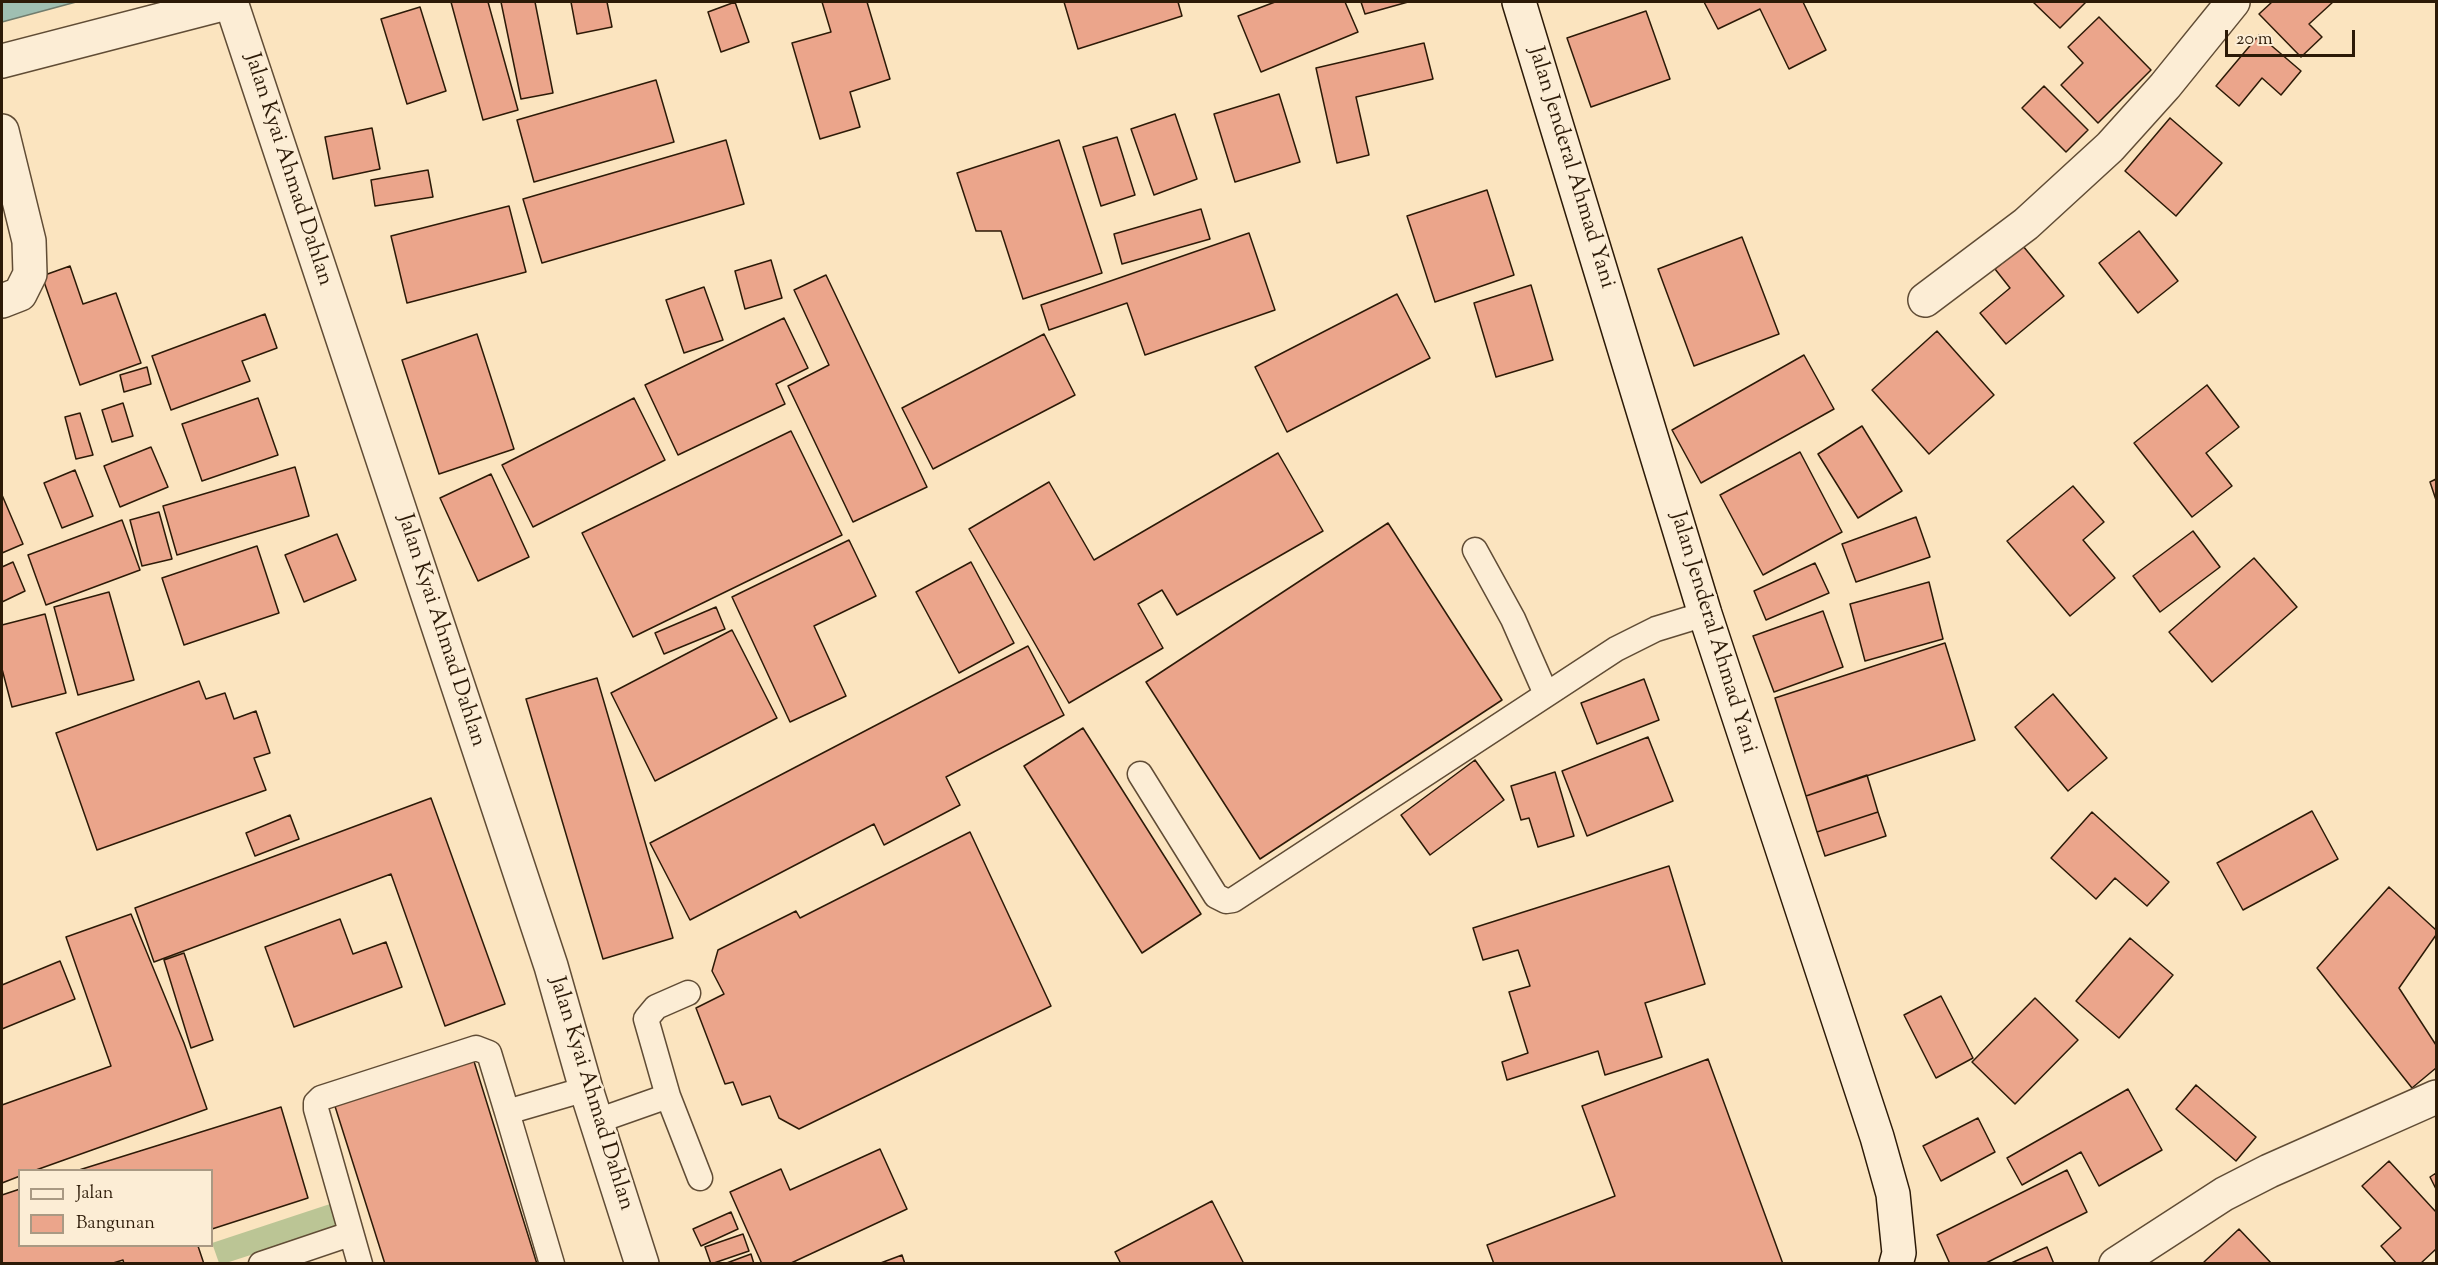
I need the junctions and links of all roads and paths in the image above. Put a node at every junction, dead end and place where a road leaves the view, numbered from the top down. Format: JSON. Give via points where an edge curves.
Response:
{"nodes":[{"id":1,"x":230,"y":2,"type":"edge"},
{"id":2,"x":1520,"y":2,"type":"edge"},
{"id":3,"x":2233,"y":2,"type":"edge"},
{"id":4,"x":2,"y":61,"type":"edge"},
{"id":5,"x":2,"y":131,"type":"edge"},
{"id":6,"x":1925,"y":300,"type":"dead end"},
{"id":7,"x":2,"y":301,"type":"edge"},
{"id":8,"x":1475,"y":550,"type":"dead end"},
{"id":9,"x":1705,"y":614,"type":"junction"},
{"id":10,"x":1546,"y":694,"type":"junction"},
{"id":11,"x":1140,"y":774,"type":"dead end"},
{"id":12,"x":688,"y":993,"type":"dead end"},
{"id":13,"x":586,"y":1089,"type":"junction"},
{"id":14,"x":668,"y":1096,"type":"junction"},
{"id":15,"x":2436,"y":1097,"type":"edge"},
{"id":16,"x":507,"y":1112,"type":"junction"},
{"id":17,"x":597,"y":1121,"type":"junction"},
{"id":18,"x":700,"y":1178,"type":"dead end"},
{"id":19,"x":350,"y":1234,"type":"junction"},
{"id":20,"x":261,"y":1263,"type":"edge"},
{"id":21,"x":360,"y":1263,"type":"edge"},
{"id":22,"x":552,"y":1263,"type":"edge"},
{"id":23,"x":642,"y":1263,"type":"edge"},
{"id":24,"x":1896,"y":1263,"type":"edge"},
{"id":25,"x":2116,"y":1263,"type":"edge"}],
"edges":[{"from":1,"to":4,"type":"street"},
{"from":1,"to":13,"type":"street","name":"Jalan Kyai Ahmad Dahlan","via":[[551,966]]},
{"from":2,"to":9,"type":"street","name":"Jalan Jenderal Ahmad Yani"},
{"from":3,"to":6,"type":"street","via":[[2110,147],[2026,224]]},
{"from":5,"to":7,"type":"street","via":[[29,241],[30,274],[20,294]]},
{"from":8,"to":10,"type":"lane","via":[[1513,619]]},
{"from":9,"to":10,"type":"lane","via":[[1656,629],[1616,649]]},
{"from":9,"to":24,"type":"street","name":"Jalan Jenderal Ahmad Yani","via":[[1877,1137],[1893,1194],[1899,1253]]},
{"from":10,"to":11,"type":"lane","via":[[1243,894],[1226,901],[1216,896]]},
{"from":12,"to":14,"type":"lane","via":[[656,1007],[646,1019]]},
{"from":13,"to":16,"type":"lane"},
{"from":13,"to":17,"type":"street","name":"Jalan Kyai Ahmad Dahlan"},
{"from":14,"to":17,"type":"lane"},
{"from":14,"to":18,"type":"lane"},
{"from":15,"to":25,"type":"street","via":[[2224,1194]]},
{"from":16,"to":19,"type":"lane","via":[[489,1053],[476,1048],[321,1098],[316,1109]]},
{"from":16,"to":22,"type":"lane"},
{"from":17,"to":23,"type":"street","name":"Jalan Kyai Ahmad Dahlan"},
{"from":19,"to":20,"type":"lane"},
{"from":19,"to":21,"type":"lane"}]}
